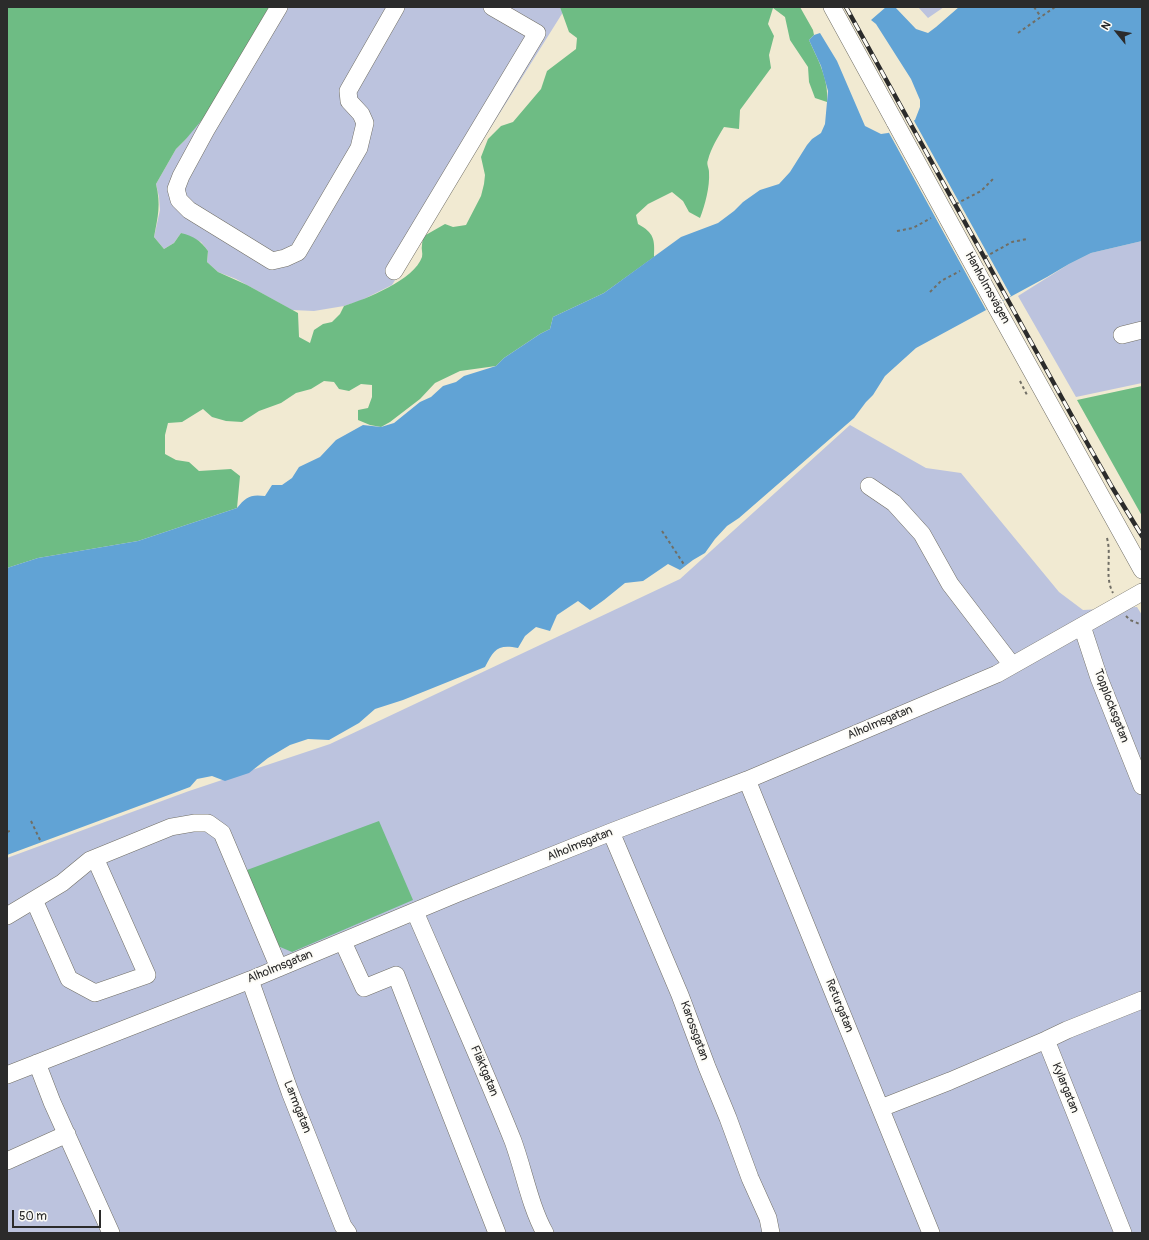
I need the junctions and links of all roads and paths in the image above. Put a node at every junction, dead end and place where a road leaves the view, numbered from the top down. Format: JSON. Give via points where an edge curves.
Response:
{"nodes":[{"id":1,"x":279,"y":7,"type":"edge"},
{"id":2,"x":396,"y":7,"type":"edge"},
{"id":3,"x":492,"y":7,"type":"edge"},
{"id":4,"x":832,"y":7,"type":"edge"},
{"id":5,"x":1034,"y":7,"type":"edge"},
{"id":6,"x":1055,"y":7,"type":"edge"},
{"id":7,"x":1041,"y":17,"type":"junction"},
{"id":8,"x":1018,"y":33,"type":"dead end"},
{"id":9,"x":394,"y":271,"type":"dead end"},
{"id":10,"x":1142,"y":330,"type":"edge"},
{"id":11,"x":1122,"y":335,"type":"dead end"},
{"id":12,"x":1020,"y":379,"type":"dead end"},
{"id":13,"x":1028,"y":397,"type":"dead end"},
{"id":14,"x":869,"y":486,"type":"dead end"},
{"id":15,"x":662,"y":531,"type":"dead end"},
{"id":16,"x":1105,"y":533,"type":"dead end"},
{"id":17,"x":685,"y":566,"type":"dead end"},
{"id":18,"x":1142,"y":570,"type":"edge"},
{"id":19,"x":1142,"y":592,"type":"edge"},
{"id":20,"x":1119,"y":605,"type":"junction"},
{"id":21,"x":1142,"y":625,"type":"edge"},
{"id":22,"x":1082,"y":626,"type":"junction"},
{"id":23,"x":1012,"y":665,"type":"junction"},
{"id":24,"x":747,"y":780,"type":"junction"},
{"id":25,"x":1142,"y":786,"type":"edge"},
{"id":26,"x":31,"y":821,"type":"dead end"},
{"id":27,"x":12,"y":830,"type":"dead end"},
{"id":28,"x":7,"y":832,"type":"edge"},
{"id":29,"x":611,"y":832,"type":"junction"},
{"id":30,"x":41,"y":842,"type":"dead end"},
{"id":31,"x":95,"y":858,"type":"junction"},
{"id":32,"x":34,"y":900,"type":"junction"},
{"id":33,"x":415,"y":912,"type":"junction"},
{"id":34,"x":7,"y":916,"type":"edge"},
{"id":35,"x":343,"y":942,"type":"junction"},
{"id":36,"x":279,"y":968,"type":"junction"},
{"id":37,"x":250,"y":980,"type":"junction"},
{"id":38,"x":1142,"y":1000,"type":"edge"},
{"id":39,"x":1046,"y":1040,"type":"junction"},
{"id":40,"x":37,"y":1063,"type":"junction"},
{"id":41,"x":7,"y":1075,"type":"edge"},
{"id":42,"x":880,"y":1108,"type":"junction"},
{"id":43,"x":67,"y":1134,"type":"junction"},
{"id":44,"x":7,"y":1160,"type":"edge"},
{"id":45,"x":111,"y":1233,"type":"edge"},
{"id":46,"x":348,"y":1233,"type":"edge"},
{"id":47,"x":497,"y":1233,"type":"edge"},
{"id":48,"x":545,"y":1233,"type":"edge"},
{"id":49,"x":771,"y":1233,"type":"edge"},
{"id":50,"x":931,"y":1233,"type":"edge"},
{"id":51,"x":1123,"y":1233,"type":"edge"}],
"edges":[{"from":1,"to":2,"type":"street","via":[[206,130],[176,189],[179,200],[189,210],[272,261],[298,252],[359,148],[365,123],[361,114],[349,101],[348,91]]},
{"from":3,"to":9,"type":"street","via":[[537,33]]},
{"from":4,"to":18,"type":"street","name":"Hanholmsvägen","bridge":true},
{"from":5,"to":7,"type":"path"},
{"from":6,"to":7,"type":"path"},
{"from":7,"to":8,"type":"path"},
{"from":10,"to":11,"type":"street"},
{"from":12,"to":13,"type":"path"},
{"from":14,"to":23,"type":"street","via":[[894,503],[922,534],[950,584]]},
{"from":15,"to":17,"type":"path"},
{"from":16,"to":20,"type":"path","via":[[1108,540],[1108,576]]},
{"from":19,"to":20,"type":"street","name":"Alholmsgatan"},
{"from":20,"to":21,"type":"path","via":[[1130,620]]},
{"from":20,"to":22,"type":"street","name":"Alholmsgatan"},
{"from":22,"to":23,"type":"street","name":"Alholmsgatan"},
{"from":22,"to":25,"type":"street","name":"Topplocksgatan","via":[[1099,678]]},
{"from":23,"to":24,"type":"street","name":"Alholmsgatan","via":[[997,674]]},
{"from":24,"to":29,"type":"street","name":"Alholmsgatan"},
{"from":24,"to":42,"type":"street","name":"Returgatan"},
{"from":26,"to":30,"type":"path"},
{"from":27,"to":28,"type":"path"},
{"from":29,"to":33,"type":"street","name":"Alholmsgatan"},
{"from":29,"to":49,"type":"street","name":"Karossgatan","via":[[680,995],[750,1178],[768,1218]]},
{"from":31,"to":32,"type":"street","via":[[62,884]]},
{"from":31,"to":32,"type":"street","via":[[147,975],[95,993],[69,979]]},
{"from":31,"to":36,"type":"street","via":[[171,827],[208,823],[222,833]]},
{"from":32,"to":34,"type":"street"},
{"from":33,"to":35,"type":"street","name":"Alholmsgatan"},
{"from":33,"to":48,"type":"street","name":"Fläktgatan","via":[[484,1072],[518,1156],[534,1208]]},
{"from":35,"to":36,"type":"street","name":"Alholmsgatan"},
{"from":35,"to":47,"type":"street","via":[[364,988],[396,976]]},
{"from":36,"to":37,"type":"street","name":"Alholmsgatan"},
{"from":37,"to":40,"type":"street","name":"Alholmsgatan"},
{"from":37,"to":46,"type":"street","name":"Larmgatan","via":[[290,1092]]},
{"from":38,"to":39,"type":"street"},
{"from":39,"to":42,"type":"street"},
{"from":39,"to":51,"type":"street","name":"Kylargatan"},
{"from":40,"to":41,"type":"street","name":"Alholmsgatan"},
{"from":40,"to":43,"type":"street"},
{"from":42,"to":50,"type":"street","name":"Returgatan"},
{"from":43,"to":44,"type":"street"},
{"from":43,"to":45,"type":"street"}]}
